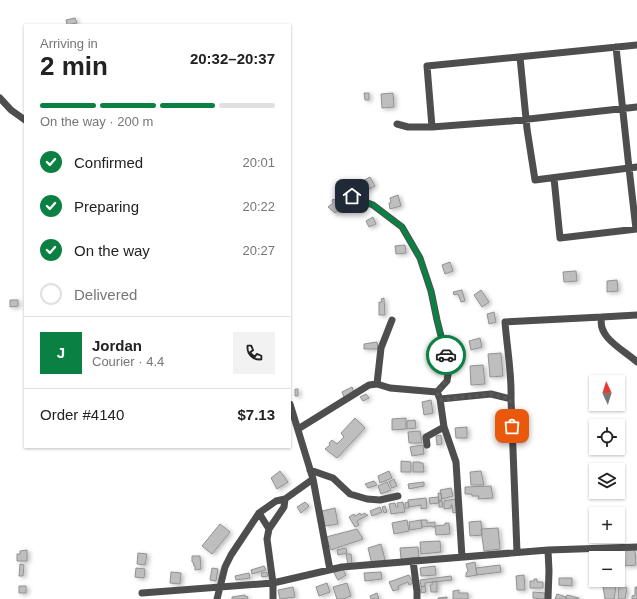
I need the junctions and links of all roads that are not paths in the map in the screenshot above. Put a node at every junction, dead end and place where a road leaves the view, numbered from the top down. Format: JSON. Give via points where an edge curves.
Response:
{"nodes":[{"id":1,"x":637,"y":45,"type":"edge"},
{"id":2,"x":616,"y":47,"type":"junction"},
{"id":3,"x":520,"y":57,"type":"junction"},
{"id":4,"x":0,"y":98,"type":"edge"},
{"id":5,"x":637,"y":107,"type":"edge"},
{"id":6,"x":622,"y":108,"type":"junction"},
{"id":7,"x":24,"y":119,"type":"edge"},
{"id":8,"x":526,"y":119,"type":"junction"},
{"id":9,"x":397,"y":124,"type":"dead end"},
{"id":10,"x":432,"y":127,"type":"junction"},
{"id":11,"x":629,"y":168,"type":"junction"},
{"id":12,"x":637,"y":168,"type":"edge"},
{"id":13,"x":554,"y":178,"type":"junction"},
{"id":14,"x":352,"y":196,"type":"dead end"},
{"id":15,"x":636,"y":229,"type":"edge"},
{"id":16,"x":637,"y":315,"type":"edge"},
{"id":17,"x":602,"y":317,"type":"junction"},
{"id":18,"x":392,"y":320,"type":"dead end"},
{"id":19,"x":637,"y":362,"type":"edge"},
{"id":20,"x":377,"y":384,"type":"junction"},
{"id":21,"x":437,"y":392,"type":"junction"},
{"id":22,"x":510,"y":399,"type":"junction"},
{"id":23,"x":440,"y":400,"type":"junction"},
{"id":24,"x":291,"y":407,"type":"edge"},
{"id":25,"x":444,"y":427,"type":"junction"},
{"id":26,"x":298,"y":429,"type":"junction"},
{"id":27,"x":427,"y":445,"type":"dead end"},
{"id":28,"x":310,"y":470,"type":"junction"},
{"id":29,"x":313,"y":479,"type":"junction"},
{"id":30,"x":398,"y":496,"type":"dead end"},
{"id":31,"x":285,"y":499,"type":"junction"},
{"id":32,"x":259,"y":513,"type":"junction"},
{"id":33,"x":269,"y":529,"type":"junction"},
{"id":34,"x":637,"y":547,"type":"edge"},
{"id":35,"x":548,"y":550,"type":"junction"},
{"id":36,"x":517,"y":552,"type":"junction"},
{"id":37,"x":462,"y":557,"type":"junction"},
{"id":38,"x":413,"y":561,"type":"junction"},
{"id":39,"x":330,"y":570,"type":"junction"},
{"id":40,"x":273,"y":583,"type":"junction"},
{"id":41,"x":220,"y":587,"type":"junction"},
{"id":42,"x":142,"y":593,"type":"dead end"},
{"id":43,"x":217,"y":599,"type":"edge"},
{"id":44,"x":273,"y":599,"type":"edge"},
{"id":45,"x":417,"y":599,"type":"edge"},
{"id":46,"x":548,"y":599,"type":"edge"}],
"edges":[{"from":1,"to":2,"type":"street"},
{"from":2,"to":3,"type":"street"},
{"from":2,"to":6,"type":"street"},
{"from":3,"to":8,"type":"street"},
{"from":3,"to":10,"type":"street","via":[[427,66]]},
{"from":4,"to":7,"type":"street"},
{"from":5,"to":6,"type":"street"},
{"from":6,"to":8,"type":"street"},
{"from":6,"to":11,"type":"street"},
{"from":8,"to":10,"type":"street"},
{"from":8,"to":13,"type":"street","via":[[535,180]]},
{"from":9,"to":10,"type":"street","via":[[408,127]]},
{"from":11,"to":12,"type":"street"},
{"from":11,"to":13,"type":"street"},
{"from":11,"to":15,"type":"street"},
{"from":13,"to":15,"type":"street","via":[[560,238]]},
{"from":14,"to":21,"type":"street","via":[[373,205],[402,227],[420,258],[431,291],[449,368],[447,381]]},
{"from":16,"to":17,"type":"street"},
{"from":17,"to":19,"type":"street","via":[[600,323],[603,330]]},
{"from":17,"to":22,"type":"street","via":[[505,322],[512,382]]},
{"from":18,"to":20,"type":"street","via":[[381,348]]},
{"from":20,"to":21,"type":"street","via":[[390,388]]},
{"from":20,"to":26,"type":"street","via":[[369,385]]},
{"from":21,"to":23,"type":"street"},
{"from":22,"to":23,"type":"street","via":[[491,394]]},
{"from":22,"to":36,"type":"street"},
{"from":23,"to":25,"type":"street"},
{"from":24,"to":26,"type":"street"},
{"from":25,"to":27,"type":"street","via":[[426,437]]},
{"from":25,"to":37,"type":"street","via":[[456,462]]},
{"from":26,"to":28,"type":"street"},
{"from":28,"to":29,"type":"street"},
{"from":28,"to":30,"type":"street","via":[[333,478],[350,494],[380,500]]},
{"from":29,"to":31,"type":"street"},
{"from":29,"to":39,"type":"street"},
{"from":31,"to":32,"type":"street","via":[[276,501]]},
{"from":31,"to":33,"type":"street","via":[[284,507]]},
{"from":32,"to":33,"type":"street"},
{"from":32,"to":41,"type":"street","via":[[231,555]]},
{"from":33,"to":40,"type":"street","via":[[267,539]]},
{"from":34,"to":35,"type":"street"},
{"from":35,"to":36,"type":"street"},
{"from":35,"to":46,"type":"street"},
{"from":36,"to":37,"type":"street"},
{"from":37,"to":38,"type":"street"},
{"from":38,"to":39,"type":"street"},
{"from":38,"to":45,"type":"street"},
{"from":39,"to":40,"type":"street"},
{"from":40,"to":41,"type":"street"},
{"from":40,"to":44,"type":"street"},
{"from":41,"to":42,"type":"street"},
{"from":41,"to":43,"type":"street"}]}
